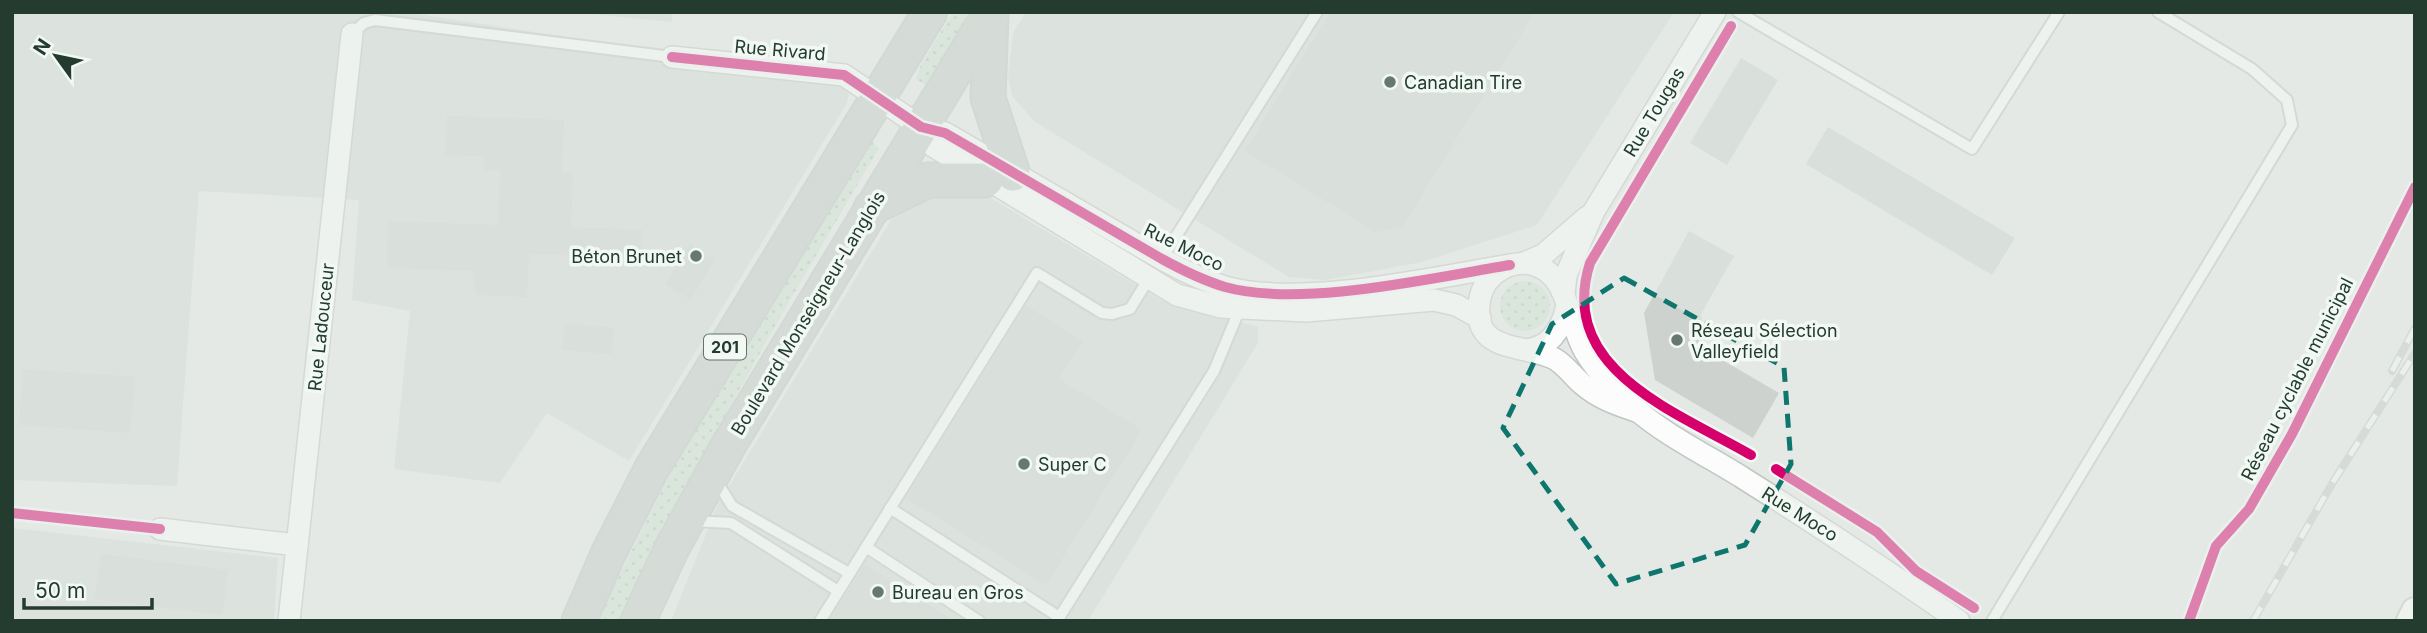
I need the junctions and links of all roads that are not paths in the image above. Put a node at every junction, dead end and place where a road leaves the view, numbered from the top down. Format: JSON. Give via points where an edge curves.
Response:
{"nodes":[{"id":1,"x":930,"y":12,"type":"edge"},
{"id":2,"x":1317,"y":12,"type":"edge"},
{"id":3,"x":1715,"y":12,"type":"edge"},
{"id":4,"x":1738,"y":12,"type":"edge"},
{"id":5,"x":2059,"y":12,"type":"edge"},
{"id":6,"x":2158,"y":12,"type":"edge"},
{"id":7,"x":991,"y":13,"type":"edge"},
{"id":8,"x":352,"y":34,"type":"joint"},
{"id":9,"x":672,"y":57,"type":"joint"},
{"id":10,"x":877,"y":98,"type":"junction"},
{"id":11,"x":921,"y":127,"type":"junction"},
{"id":12,"x":1000,"y":177,"type":"junction"},
{"id":13,"x":872,"y":208,"type":"junction"},
{"id":14,"x":1594,"y":211,"type":"junction"},
{"id":15,"x":1162,"y":259,"type":"junction"},
{"id":16,"x":1517,"y":264,"type":"junction"},
{"id":17,"x":1149,"y":279,"type":"junction"},
{"id":18,"x":1241,"y":299,"type":"junction"},
{"id":19,"x":1565,"y":301,"type":"junction"},
{"id":20,"x":1480,"y":318,"type":"junction"},
{"id":21,"x":1519,"y":351,"type":"junction"},
{"id":22,"x":1639,"y":412,"type":"junction"},
{"id":23,"x":713,"y":473,"type":"junction"},
{"id":24,"x":890,"y":508,"type":"junction"},
{"id":25,"x":686,"y":522,"type":"junction"},
{"id":26,"x":160,"y":529,"type":"dead end"},
{"id":27,"x":297,"y":545,"type":"junction"},
{"id":28,"x":866,"y":547,"type":"junction"},
{"id":29,"x":849,"y":573,"type":"junction"},
{"id":30,"x":838,"y":591,"type":"junction"},
{"id":31,"x":2415,"y":611,"type":"edge"},
{"id":32,"x":1058,"y":619,"type":"edge"},
{"id":33,"x":289,"y":621,"type":"edge"},
{"id":34,"x":579,"y":621,"type":"edge"},
{"id":35,"x":638,"y":621,"type":"edge"},
{"id":36,"x":820,"y":621,"type":"edge"},
{"id":37,"x":979,"y":621,"type":"edge"},
{"id":38,"x":1959,"y":621,"type":"edge"},
{"id":39,"x":1992,"y":621,"type":"edge"},
{"id":40,"x":2410,"y":621,"type":"edge"}],
"edges":[{"from":1,"to":10,"type":"highway","number":"201"},
{"from":2,"to":15,"type":"lane"},
{"from":3,"to":14,"type":"street","name":"Rue Tougas"},
{"from":4,"to":5,"type":"lane","via":[[1972,149]]},
{"from":6,"to":39,"type":"lane","via":[[2252,69],[2287,100],[2292,125]]},
{"from":7,"to":11,"type":"highway","name":"Boulevard Monseigneur-Langlois"},
{"from":7,"to":12,"type":"highway","via":[[988,98]]},
{"from":8,"to":9,"type":"lane","via":[[375,20]]},
{"from":8,"to":27,"type":"street","name":"Rue Ladouceur"},
{"from":9,"to":10,"type":"street","name":"Rue Rivard","via":[[836,73],[856,80]]},
{"from":10,"to":11,"type":"street","name":"Rue Moco"},
{"from":10,"to":34,"type":"highway","number":"201","via":[[652,468]]},
{"from":11,"to":12,"type":"street","name":"Rue Moco","via":[[945,132]]},
{"from":11,"to":13,"type":"highway","name":"Boulevard Monseigneur-Langlois"},
{"from":12,"to":13,"type":"highway","via":[[928,180]]},
{"from":12,"to":15,"type":"street","name":"Rue Moco"},
{"from":12,"to":17,"type":"street","name":"Rue Moco"},
{"from":13,"to":23,"type":"highway","name":"Boulevard Monseigneur-Langlois"},
{"from":14,"to":16,"type":"street","name":"Rue Tougas","via":[[1543,255]]},
{"from":14,"to":19,"type":"street","name":"Rue Tougas","via":[[1566,275]]},
{"from":15,"to":17,"type":"lane"},
{"from":15,"to":18,"type":"street","name":"Rue Moco"},
{"from":16,"to":18,"type":"street","name":"Rue Moco"},
{"from":16,"to":19,"type":"street","name":"Rue Moco","via":[[1549,272]]},
{"from":16,"to":20,"type":"street","via":[[1488,280]]},
{"from":17,"to":18,"type":"street","name":"Rue Moco","via":[[1200,302]]},
{"from":17,"to":24,"type":"lane","via":[[1130,309],[1112,314],[1102,313],[1037,273]]},
{"from":18,"to":20,"type":"street","name":"Rue Moco","via":[[1306,311],[1434,300]]},
{"from":18,"to":32,"type":"lane","via":[[1214,371]]},
{"from":19,"to":21,"type":"street","via":[[1557,334],[1546,344]]},
{"from":19,"to":22,"type":"street","name":"Rue Moco","via":[[1585,352]]},
{"from":20,"to":21,"type":"street","name":"Rue Moco","via":[[1494,341]]},
{"from":21,"to":22,"type":"street","name":"Rue Moco","via":[[1555,359],[1601,398]]},
{"from":22,"to":38,"type":"street","name":"Rue Moco","via":[[1857,550]]},
{"from":23,"to":25,"type":"highway","name":"Boulevard Monseigneur-Langlois"},
{"from":23,"to":29,"type":"lane","via":[[732,506]]},
{"from":24,"to":28,"type":"lane"},
{"from":24,"to":32,"type":"lane"},
{"from":25,"to":30,"type":"lane","via":[[730,523]]},
{"from":25,"to":35,"type":"highway","name":"Boulevard Monseigneur-Langlois"},
{"from":26,"to":27,"type":"street"},
{"from":27,"to":33,"type":"street","name":"Rue Ladouceur"},
{"from":28,"to":29,"type":"lane"},
{"from":28,"to":37,"type":"lane"},
{"from":29,"to":30,"type":"lane"},
{"from":30,"to":36,"type":"lane"},
{"from":31,"to":40,"type":"street"}]}
